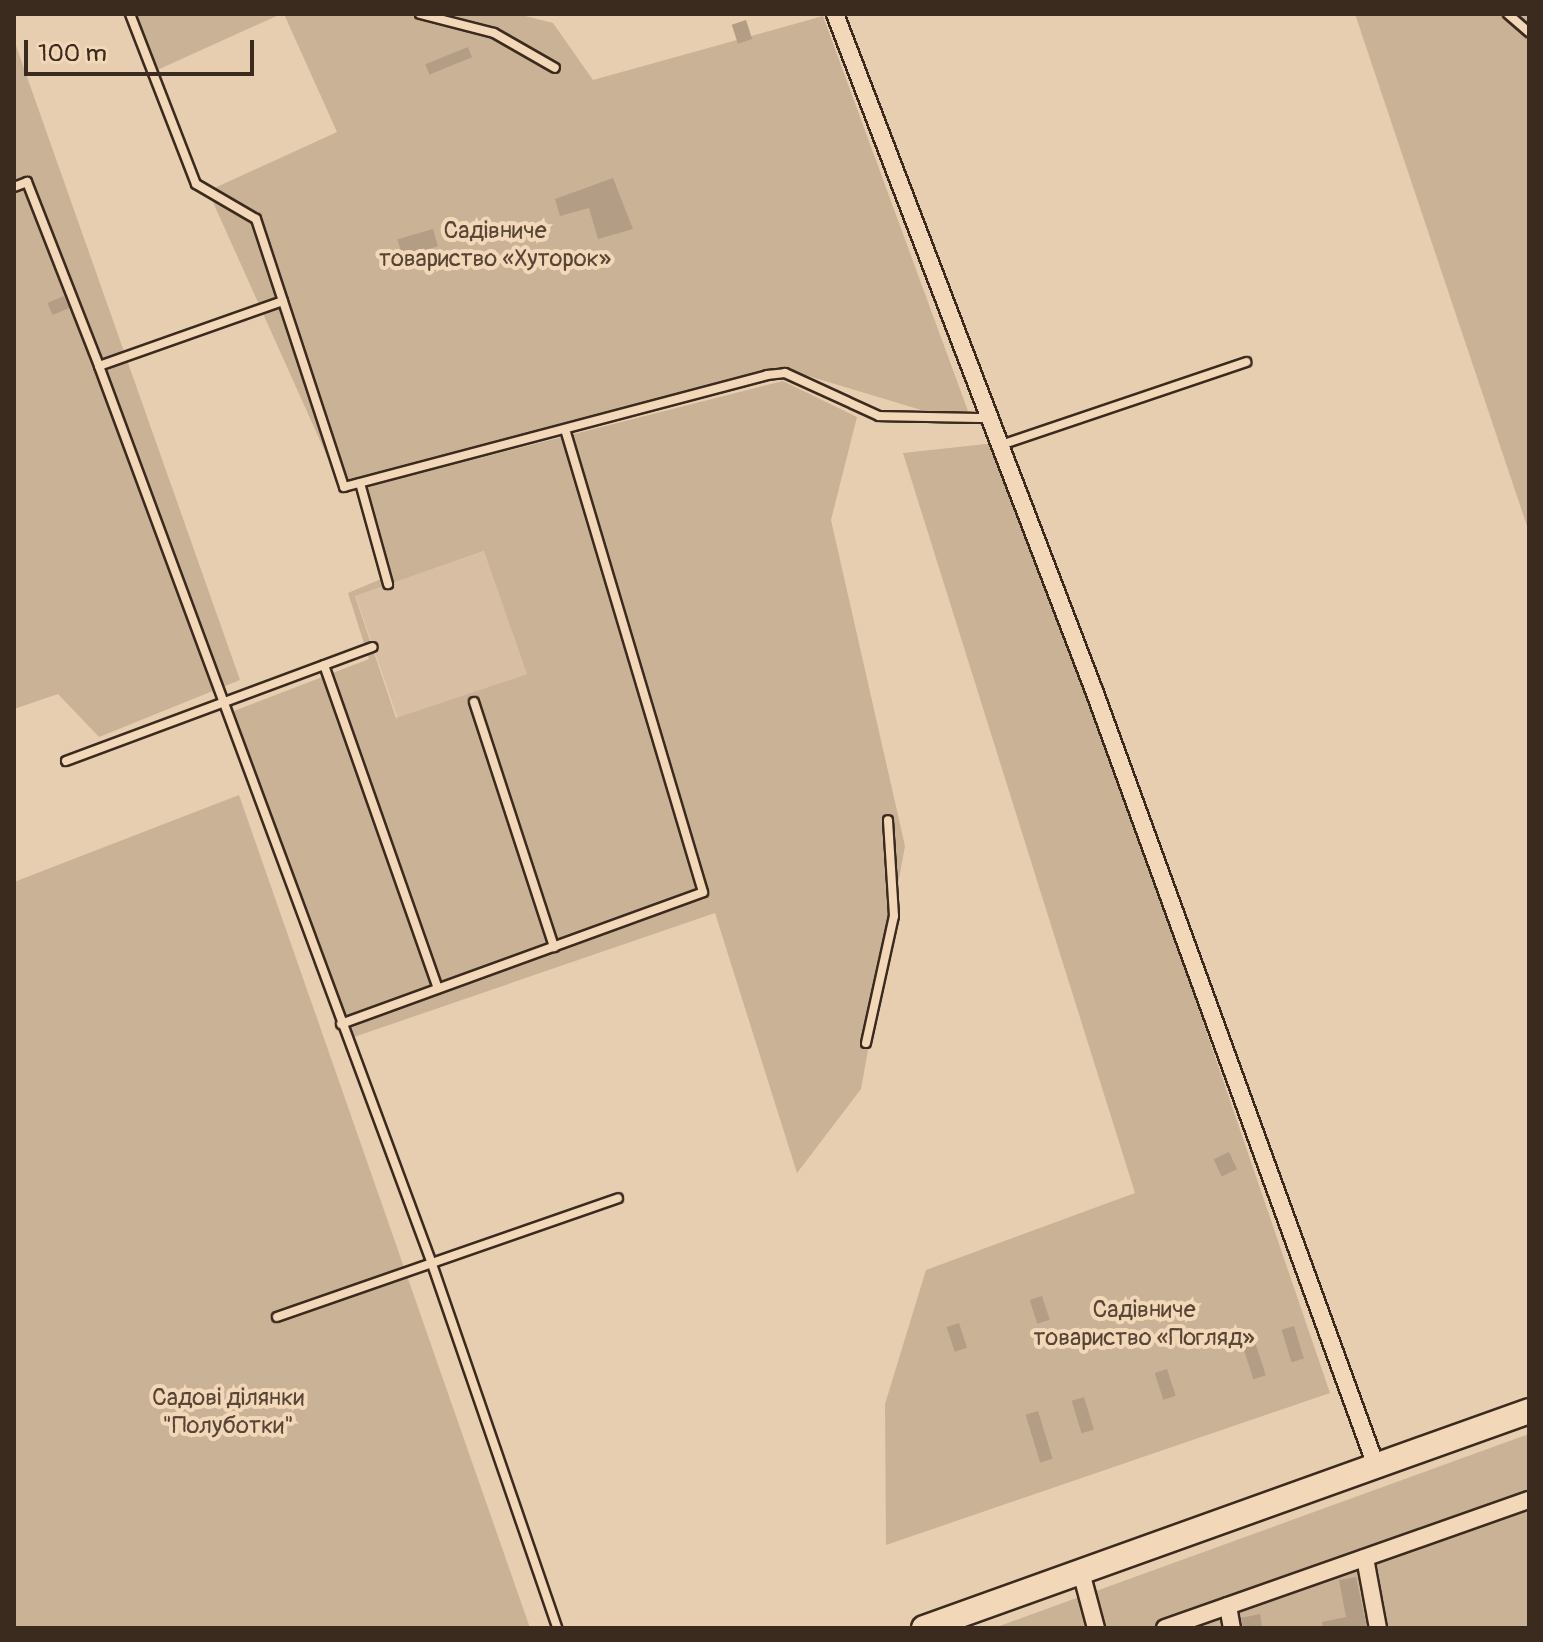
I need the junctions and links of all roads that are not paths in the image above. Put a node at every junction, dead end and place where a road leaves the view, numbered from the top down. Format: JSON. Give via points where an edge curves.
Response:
{"nodes":[{"id":1,"x":130,"y":14,"type":"edge"},
{"id":2,"x":420,"y":14,"type":"edge"},
{"id":3,"x":835,"y":14,"type":"edge"},
{"id":4,"x":1508,"y":14,"type":"edge"},
{"id":5,"x":1529,"y":32,"type":"edge"},
{"id":6,"x":555,"y":68,"type":"dead end"},
{"id":7,"x":14,"y":187,"type":"edge"},
{"id":8,"x":283,"y":301,"type":"junction"},
{"id":9,"x":1246,"y":362,"type":"dead end"},
{"id":10,"x":99,"y":366,"type":"junction"},
{"id":11,"x":988,"y":418,"type":"junction"},
{"id":12,"x":565,"y":430,"type":"junction"},
{"id":13,"x":1000,"y":446,"type":"junction"},
{"id":14,"x":360,"y":483,"type":"junction"},
{"id":15,"x":388,"y":584,"type":"dead end"},
{"id":16,"x":372,"y":647,"type":"dead end"},
{"id":17,"x":324,"y":665,"type":"junction"},
{"id":18,"x":474,"y":702,"type":"dead end"},
{"id":19,"x":225,"y":704,"type":"junction"},
{"id":20,"x":66,"y":761,"type":"dead end"},
{"id":21,"x":888,"y":820,"type":"dead end"},
{"id":22,"x":554,"y":947,"type":"junction"},
{"id":23,"x":438,"y":989,"type":"junction"},
{"id":24,"x":341,"y":1024,"type":"junction"},
{"id":25,"x":866,"y":1043,"type":"dead end"},
{"id":26,"x":618,"y":1198,"type":"dead end"},
{"id":27,"x":432,"y":1264,"type":"junction"},
{"id":28,"x":277,"y":1317,"type":"dead end"},
{"id":29,"x":1529,"y":1411,"type":"edge"},
{"id":30,"x":1376,"y":1466,"type":"junction"},
{"id":31,"x":1529,"y":1500,"type":"edge"},
{"id":32,"x":1365,"y":1558,"type":"junction"},
{"id":33,"x":1081,"y":1572,"type":"junction"},
{"id":34,"x":1228,"y":1606,"type":"junction"},
{"id":35,"x":557,"y":1628,"type":"edge"},
{"id":36,"x":924,"y":1628,"type":"edge"},
{"id":37,"x":1096,"y":1628,"type":"edge"},
{"id":38,"x":1165,"y":1628,"type":"edge"},
{"id":39,"x":1232,"y":1628,"type":"edge"},
{"id":40,"x":1378,"y":1628,"type":"edge"}],
"edges":[{"from":1,"to":8,"type":"lane","via":[[196,184],[256,219]]},
{"from":2,"to":6,"type":"lane","via":[[494,33]]},
{"from":3,"to":11,"type":"street"},
{"from":4,"to":5,"type":"lane"},
{"from":7,"to":10,"type":"lane","via":[[27,182]]},
{"from":8,"to":10,"type":"lane"},
{"from":8,"to":14,"type":"lane","via":[[344,487]]},
{"from":9,"to":13,"type":"lane"},
{"from":10,"to":19,"type":"lane"},
{"from":11,"to":12,"type":"lane","via":[[879,416],[785,373]]},
{"from":11,"to":13,"type":"street"},
{"from":12,"to":14,"type":"lane"},
{"from":12,"to":22,"type":"lane","via":[[703,892]]},
{"from":13,"to":30,"type":"street"},
{"from":14,"to":15,"type":"lane"},
{"from":16,"to":17,"type":"lane"},
{"from":17,"to":19,"type":"lane"},
{"from":17,"to":23,"type":"lane"},
{"from":18,"to":22,"type":"lane"},
{"from":19,"to":20,"type":"lane"},
{"from":19,"to":24,"type":"lane"},
{"from":21,"to":25,"type":"lane","via":[[894,916]]},
{"from":22,"to":23,"type":"lane"},
{"from":23,"to":24,"type":"lane"},
{"from":24,"to":27,"type":"lane"},
{"from":26,"to":27,"type":"lane"},
{"from":27,"to":28,"type":"lane"},
{"from":27,"to":35,"type":"lane"},
{"from":29,"to":30,"type":"main road"},
{"from":30,"to":33,"type":"main road"},
{"from":31,"to":32,"type":"street"},
{"from":32,"to":34,"type":"street"},
{"from":32,"to":40,"type":"street"},
{"from":33,"to":36,"type":"main road"},
{"from":33,"to":37,"type":"street"},
{"from":34,"to":38,"type":"street"},
{"from":34,"to":39,"type":"street"}]}
